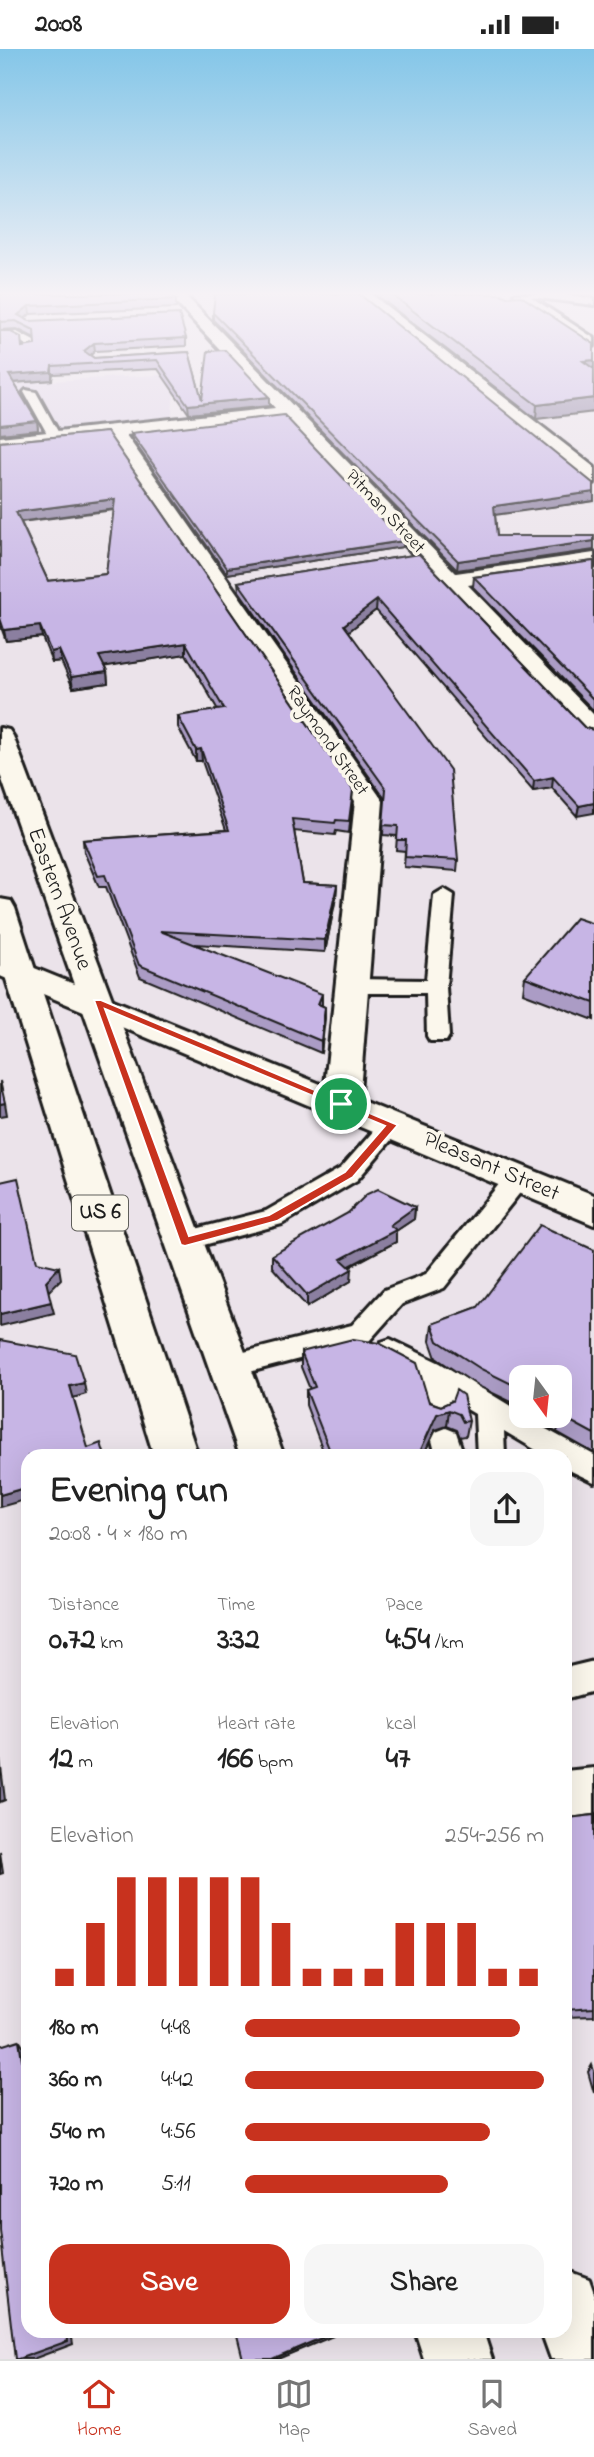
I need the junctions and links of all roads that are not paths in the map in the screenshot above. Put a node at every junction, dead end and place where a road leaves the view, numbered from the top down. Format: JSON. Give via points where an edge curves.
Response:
{"nodes":[{"id":1,"x":35,"y":402,"type":"edge"},
{"id":2,"x":282,"y":402,"type":"edge"},
{"id":3,"x":495,"y":402,"type":"edge"},
{"id":4,"x":292,"y":412,"type":"junction"},
{"id":5,"x":113,"y":430,"type":"junction"},
{"id":6,"x":55,"y":437,"type":"junction"},
{"id":7,"x":0,"y":443,"type":"edge"},
{"id":8,"x":594,"y":477,"type":"edge"},
{"id":9,"x":423,"y":553,"type":"junction"},
{"id":10,"x":396,"y":557,"type":"edge"},
{"id":11,"x":594,"y":560,"type":"edge"},
{"id":12,"x":246,"y":580,"type":"edge"},
{"id":13,"x":450,"y":581,"type":"junction"},
{"id":14,"x":219,"y":585,"type":"junction"},
{"id":15,"x":594,"y":730,"type":"edge"},
{"id":16,"x":0,"y":736,"type":"edge"},
{"id":17,"x":444,"y":895,"type":"dead end"},
{"id":18,"x":0,"y":908,"type":"edge"},
{"id":19,"x":9,"y":968,"type":"edge"},
{"id":20,"x":352,"y":986,"type":"junction"},
{"id":21,"x":436,"y":987,"type":"junction"},
{"id":22,"x":97,"y":1002,"type":"junction"},
{"id":23,"x":438,"y":1036,"type":"dead end"},
{"id":24,"x":341,"y":1104,"type":"junction"},
{"id":25,"x":392,"y":1125,"type":"junction"},
{"id":26,"x":518,"y":1178,"type":"junction"},
{"id":27,"x":594,"y":1211,"type":"edge"},
{"id":28,"x":185,"y":1241,"type":"junction"},
{"id":29,"x":360,"y":1334,"type":"junction"},
{"id":30,"x":230,"y":1366,"type":"junction"},
{"id":31,"x":429,"y":1371,"type":"junction"},
{"id":32,"x":438,"y":1407,"type":"edge"},
{"id":33,"x":489,"y":1411,"type":"junction"},
{"id":34,"x":174,"y":1449,"type":"edge"},
{"id":35,"x":260,"y":1449,"type":"edge"},
{"id":36,"x":491,"y":1449,"type":"edge"},
{"id":37,"x":557,"y":1449,"type":"edge"},
{"id":38,"x":572,"y":1458,"type":"edge"},
{"id":39,"x":594,"y":1470,"type":"edge"},
{"id":40,"x":594,"y":1795,"type":"edge"},
{"id":41,"x":572,"y":1797,"type":"edge"},
{"id":42,"x":572,"y":2323,"type":"edge"},
{"id":43,"x":451,"y":2338,"type":"edge"},
{"id":44,"x":458,"y":2359,"type":"edge"},
{"id":45,"x":585,"y":2359,"type":"edge"}],
"edges":[{"from":1,"to":6,"type":"lane"},
{"from":2,"to":4,"type":"street","name":"Pitman Street"},
{"from":3,"to":8,"type":"street"},
{"from":4,"to":5,"type":"street"},
{"from":4,"to":9,"type":"street","name":"Pitman Street"},
{"from":5,"to":6,"type":"street"},
{"from":5,"to":14,"type":"street","name":"Raymond Street"},
{"from":6,"to":7,"type":"street"},
{"from":9,"to":10,"type":"street"},
{"from":9,"to":13,"type":"street","name":"Pitman Street"},
{"from":11,"to":13,"type":"street"},
{"from":12,"to":14,"type":"street"},
{"from":13,"to":15,"type":"street","name":"Pitman Street"},
{"from":14,"to":20,"type":"street","name":"Raymond Street","via":[[369,801]]},
{"from":16,"to":22,"type":"street","name":"Eastern Avenue"},
{"from":17,"to":21,"type":"lane"},
{"from":18,"to":19,"type":"street","number":"US 6"},
{"from":19,"to":22,"type":"street","name":"Pleasant Street"},
{"from":19,"to":34,"type":"street","number":"US 6","via":[[88,1177]]},
{"from":20,"to":21,"type":"lane"},
{"from":20,"to":24,"type":"street","name":"Raymond Street"},
{"from":21,"to":23,"type":"lane"},
{"from":22,"to":24,"type":"street","name":"Pleasant Street"},
{"from":22,"to":28,"type":"street","name":"Eastern Avenue"},
{"from":24,"to":25,"type":"street","name":"Pleasant Street"},
{"from":25,"to":26,"type":"street","name":"Pleasant Street"},
{"from":25,"to":28,"type":"lane","via":[[349,1174],[273,1218]]},
{"from":26,"to":27,"type":"street","name":"Pleasant Street"},
{"from":26,"to":29,"type":"lane","via":[[435,1281],[393,1297]]},
{"from":28,"to":30,"type":"street","name":"Eastern Avenue"},
{"from":29,"to":30,"type":"lane"},
{"from":29,"to":31,"type":"lane"},
{"from":30,"to":35,"type":"street","name":"Eastern Avenue"},
{"from":31,"to":32,"type":"lane"},
{"from":31,"to":33,"type":"lane"},
{"from":33,"to":36,"type":"lane"},
{"from":33,"to":37,"type":"lane"},
{"from":38,"to":39,"type":"lane"},
{"from":40,"to":41,"type":"street"},
{"from":42,"to":45,"type":"street"},
{"from":43,"to":44,"type":"street"}]}
